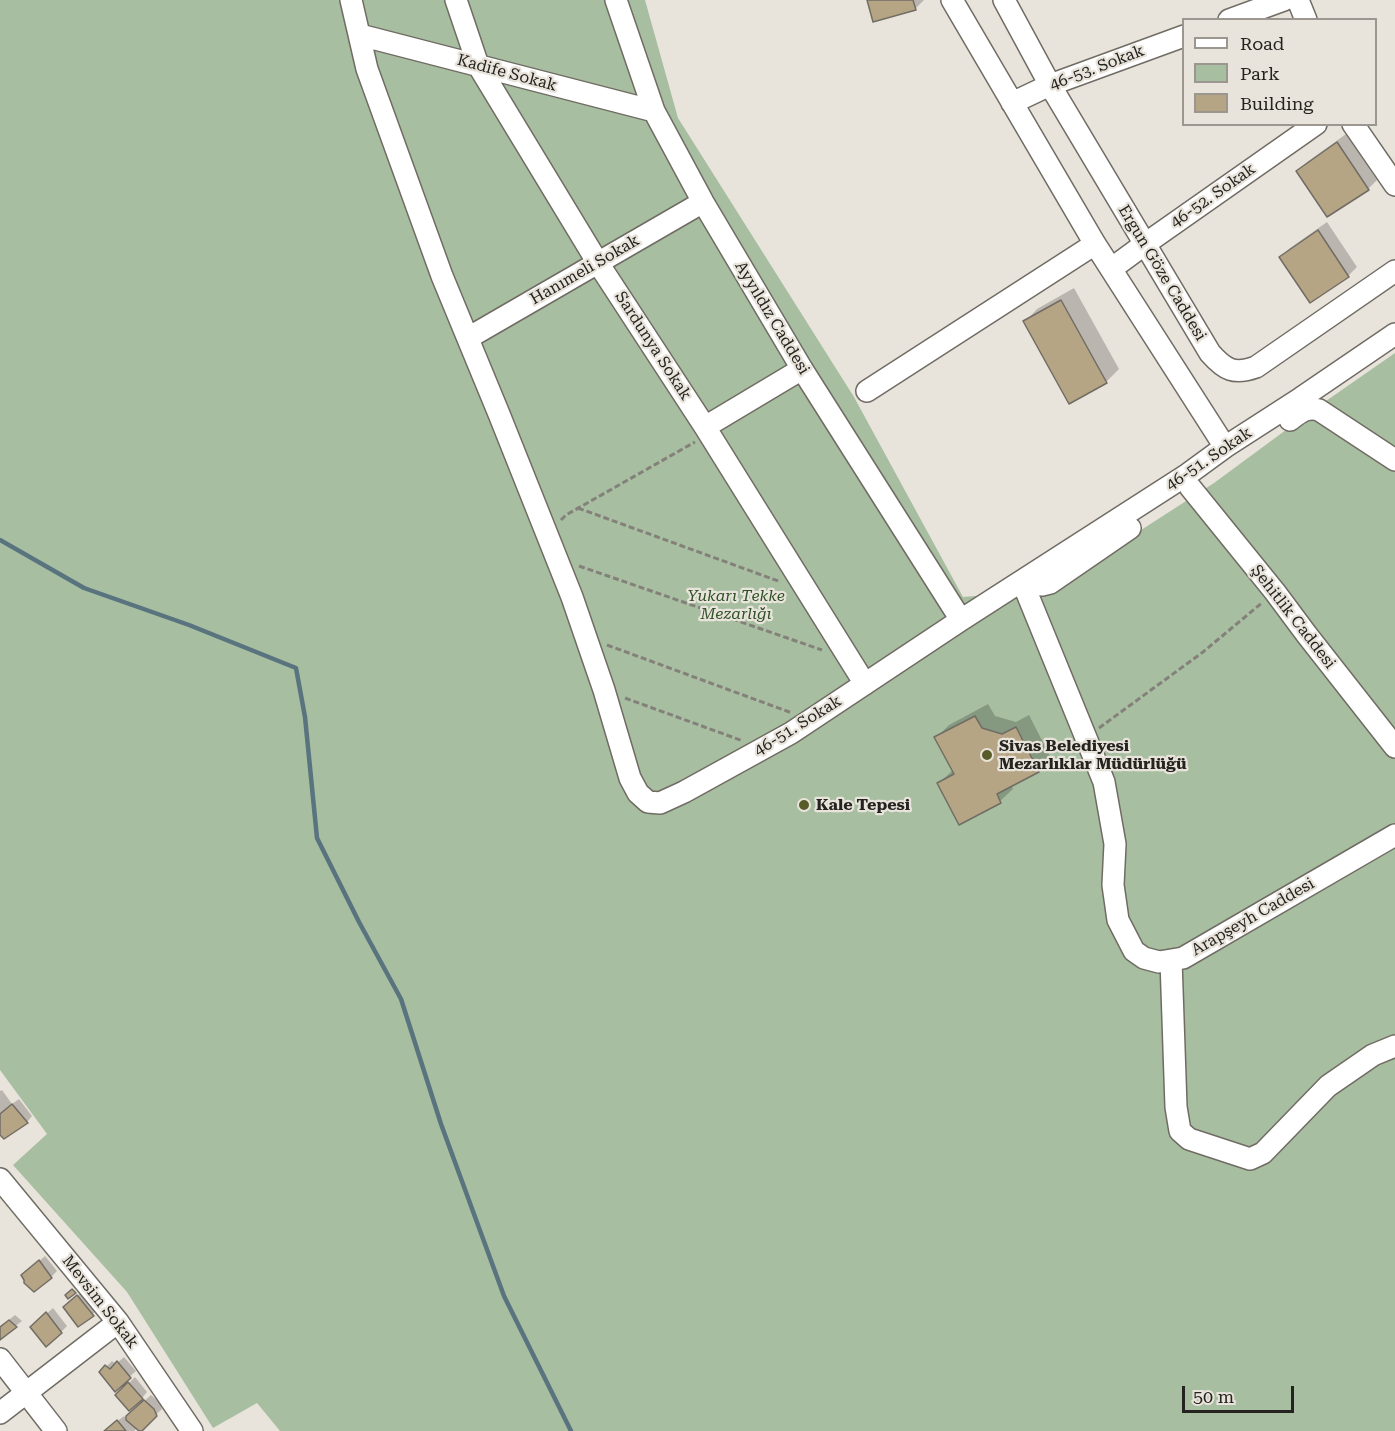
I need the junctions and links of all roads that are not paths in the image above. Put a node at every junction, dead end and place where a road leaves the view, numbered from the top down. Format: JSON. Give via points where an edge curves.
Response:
{"nodes":[{"id":1,"x":351,"y":0,"type":"edge"},
{"id":2,"x":456,"y":0,"type":"edge"},
{"id":3,"x":616,"y":0,"type":"edge"},
{"id":4,"x":952,"y":0,"type":"edge"},
{"id":5,"x":1004,"y":0,"type":"edge"},
{"id":6,"x":1284,"y":0,"type":"edge"},
{"id":7,"x":1298,"y":0,"type":"edge"},
{"id":8,"x":1234,"y":18,"type":"edge"},
{"id":9,"x":1305,"y":18,"type":"edge"},
{"id":10,"x":360,"y":35,"type":"junction"},
{"id":11,"x":1182,"y":37,"type":"edge"},
{"id":12,"x":478,"y":65,"type":"junction"},
{"id":13,"x":1050,"y":85,"type":"junction"},
{"id":14,"x":1012,"y":103,"type":"junction"},
{"id":15,"x":654,"y":111,"type":"junction"},
{"id":16,"x":1313,"y":126,"type":"edge"},
{"id":17,"x":1354,"y":126,"type":"edge"},
{"id":18,"x":1395,"y":184,"type":"edge"},
{"id":19,"x":703,"y":202,"type":"junction"},
{"id":20,"x":1095,"y":244,"type":"junction"},
{"id":21,"x":1145,"y":244,"type":"junction"},
{"id":22,"x":598,"y":263,"type":"junction"},
{"id":23,"x":1111,"y":269,"type":"junction"},
{"id":24,"x":1395,"y":270,"type":"edge"},
{"id":25,"x":1395,"y":334,"type":"edge"},
{"id":26,"x":468,"y":338,"type":"junction"},
{"id":27,"x":802,"y":369,"type":"junction"},
{"id":28,"x":867,"y":391,"type":"dead end"},
{"id":29,"x":708,"y":430,"type":"junction"},
{"id":30,"x":1225,"y":447,"type":"junction"},
{"id":31,"x":1395,"y":460,"type":"edge"},
{"id":32,"x":1190,"y":487,"type":"junction"},
{"id":33,"x":1022,"y":580,"type":"junction"},
{"id":34,"x":961,"y":620,"type":"junction"},
{"id":35,"x":865,"y":684,"type":"junction"},
{"id":36,"x":1395,"y":747,"type":"edge"},
{"id":37,"x":1395,"y":835,"type":"edge"},
{"id":38,"x":1171,"y":960,"type":"junction"},
{"id":39,"x":1395,"y":1046,"type":"edge"},
{"id":40,"x":0,"y":1179,"type":"edge"},
{"id":41,"x":118,"y":1322,"type":"junction"},
{"id":42,"x":0,"y":1359,"type":"edge"},
{"id":43,"x":27,"y":1392,"type":"junction"},
{"id":44,"x":0,"y":1413,"type":"edge"},
{"id":45,"x":56,"y":1431,"type":"edge"},
{"id":46,"x":192,"y":1431,"type":"edge"}],
"edges":[{"from":1,"to":10,"type":"street"},
{"from":2,"to":12,"type":"street","name":"Sardunya Sokak"},
{"from":3,"to":15,"type":"street","name":"Ayyıldız Caddesi"},
{"from":4,"to":14,"type":"street"},
{"from":5,"to":13,"type":"street","name":"Ergun Göze Caddesi"},
{"from":6,"to":8,"type":"street"},
{"from":7,"to":9,"type":"street"},
{"from":10,"to":12,"type":"street","name":"Kadife Sokak"},
{"from":10,"to":26,"type":"street","via":[[378,101]]},
{"from":11,"to":13,"type":"street","name":"46-53. Sokak"},
{"from":12,"to":15,"type":"street","name":"Kadife Sokak"},
{"from":12,"to":22,"type":"street","name":"Sardunya Sokak"},
{"from":13,"to":14,"type":"street","name":"46-53. Sokak"},
{"from":13,"to":21,"type":"street","name":"Ergun Göze Caddesi"},
{"from":14,"to":20,"type":"street"},
{"from":15,"to":19,"type":"street","name":"Ayyıldız Caddesi"},
{"from":16,"to":21,"type":"street","name":"46-52. Sokak"},
{"from":17,"to":18,"type":"street"},
{"from":19,"to":22,"type":"street","name":"Hanımeli Sokak"},
{"from":19,"to":27,"type":"street","name":"Ayyıldız Caddesi"},
{"from":20,"to":23,"type":"street"},
{"from":20,"to":28,"type":"street"},
{"from":21,"to":23,"type":"street","name":"46-52. Sokak"},
{"from":21,"to":24,"type":"street","name":"Ergun Göze Caddesi","via":[[1210,353],[1236,372],[1256,367]]},
{"from":22,"to":26,"type":"street","name":"Hanımeli Sokak"},
{"from":22,"to":29,"type":"street","name":"Sardunya Sokak"},
{"from":23,"to":30,"type":"street"},
{"from":25,"to":30,"type":"street","name":"46-51. Sokak"},
{"from":26,"to":35,"type":"street","name":"46-51. Sokak","via":[[555,553],[604,690],[630,778],[642,798],[660,803],[684,792],[791,733]]},
{"from":27,"to":29,"type":"street"},
{"from":27,"to":34,"type":"street","name":"Ayyıldız Caddesi"},
{"from":29,"to":35,"type":"street","name":"Sardunya Sokak"},
{"from":30,"to":33,"type":"street","name":"46-51. Sokak"},
{"from":31,"to":32,"type":"street","name":"46-51. Sokak","via":[[1311,408]]},
{"from":32,"to":33,"type":"street","name":"46-51. Sokak","via":[[1050,583]]},
{"from":32,"to":36,"type":"street","name":"Şehitlik Caddesi"},
{"from":33,"to":34,"type":"street","name":"46-51. Sokak"},
{"from":33,"to":38,"type":"street","name":"Arapşeyh Caddesi","via":[[1104,782],[1114,844],[1113,885],[1118,920],[1134,951],[1159,962]]},
{"from":34,"to":35,"type":"street","name":"46-51. Sokak"},
{"from":37,"to":38,"type":"street","name":"Arapşeyh Caddesi","via":[[1183,958]]},
{"from":38,"to":39,"type":"street","via":[[1176,1107],[1180,1131],[1189,1140],[1251,1159],[1263,1153],[1328,1086],[1373,1055]]},
{"from":40,"to":41,"type":"street","name":"Mevsim Sokak"},
{"from":41,"to":43,"type":"street"},
{"from":41,"to":46,"type":"street","name":"Mevsim Sokak"},
{"from":42,"to":43,"type":"street"},
{"from":43,"to":44,"type":"street"},
{"from":43,"to":45,"type":"street"}]}
